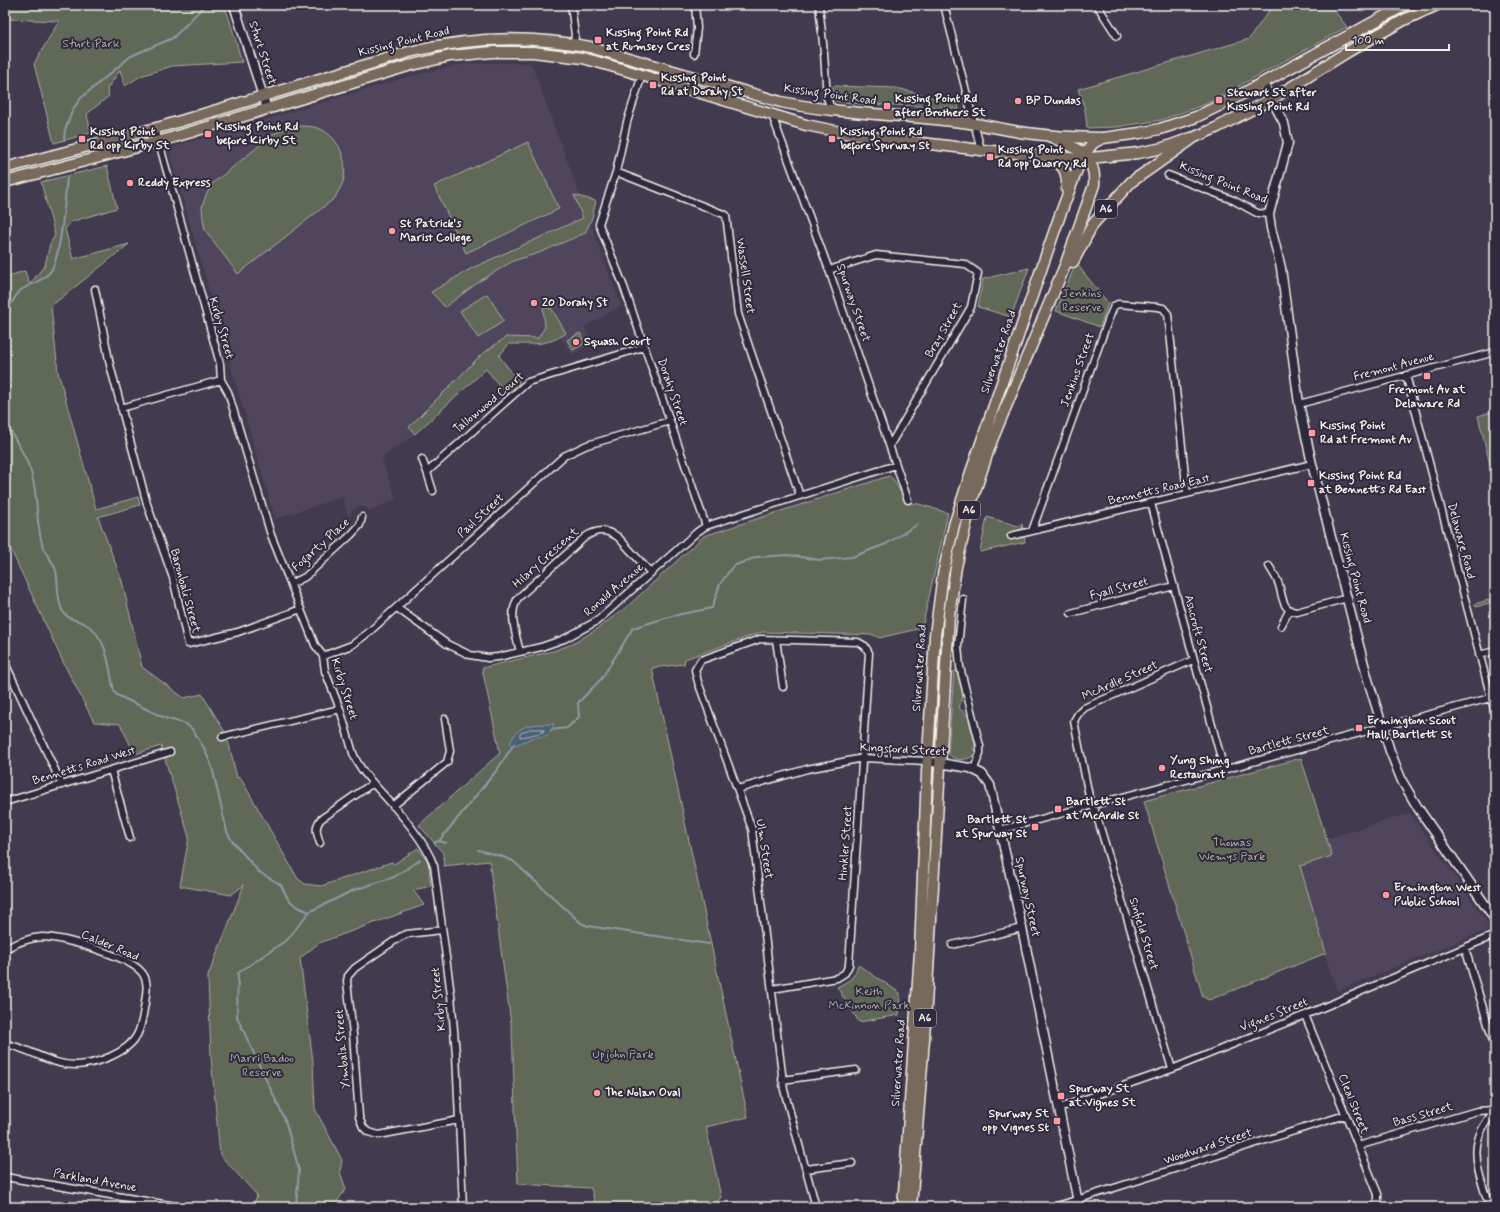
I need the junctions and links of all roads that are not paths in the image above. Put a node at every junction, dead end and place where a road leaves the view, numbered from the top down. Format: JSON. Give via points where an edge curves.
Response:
{"nodes":[{"id":1,"x":234,"y":5,"type":"edge"},
{"id":2,"x":571,"y":5,"type":"edge"},
{"id":3,"x":695,"y":5,"type":"edge"},
{"id":4,"x":819,"y":5,"type":"edge"},
{"id":5,"x":944,"y":5,"type":"edge"},
{"id":6,"x":1097,"y":5,"type":"edge"},
{"id":7,"x":1405,"y":5,"type":"edge"},
{"id":8,"x":1437,"y":5,"type":"edge"},
{"id":9,"x":1118,"y":36,"type":"dead end"},
{"id":10,"x":574,"y":44,"type":"junction"},
{"id":11,"x":694,"y":54,"type":"dead end"},
{"id":12,"x":642,"y":75,"type":"junction"},
{"id":13,"x":1263,"y":83,"type":"junction"},
{"id":14,"x":263,"y":96,"type":"junction"},
{"id":15,"x":1272,"y":99,"type":"junction"},
{"id":16,"x":267,"y":109,"type":"junction"},
{"id":17,"x":839,"y":112,"type":"junction"},
{"id":18,"x":772,"y":115,"type":"junction"},
{"id":19,"x":975,"y":123,"type":"junction"},
{"id":20,"x":155,"y":128,"type":"junction"},
{"id":21,"x":1049,"y":136,"type":"junction"},
{"id":22,"x":1195,"y":137,"type":"junction"},
{"id":23,"x":1103,"y":138,"type":"junction"},
{"id":24,"x":158,"y":141,"type":"junction"},
{"id":25,"x":981,"y":150,"type":"junction"},
{"id":26,"x":1048,"y":156,"type":"junction"},
{"id":27,"x":1085,"y":157,"type":"junction"},
{"id":28,"x":5,"y":168,"type":"edge"},
{"id":29,"x":616,"y":172,"type":"junction"},
{"id":30,"x":1168,"y":175,"type":"dead end"},
{"id":31,"x":5,"y":182,"type":"edge"},
{"id":32,"x":1066,"y":200,"type":"junction"},
{"id":33,"x":1269,"y":214,"type":"junction"},
{"id":34,"x":829,"y":270,"type":"junction"},
{"id":35,"x":95,"y":289,"type":"dead end"},
{"id":36,"x":1048,"y":307,"type":"junction"},
{"id":37,"x":644,"y":347,"type":"junction"},
{"id":38,"x":1495,"y":352,"type":"edge"},
{"id":39,"x":1406,"y":375,"type":"junction"},
{"id":40,"x":221,"y":380,"type":"junction"},
{"id":41,"x":1299,"y":404,"type":"junction"},
{"id":42,"x":122,"y":408,"type":"junction"},
{"id":43,"x":670,"y":421,"type":"junction"},
{"id":44,"x":890,"y":445,"type":"junction"},
{"id":45,"x":422,"y":459,"type":"dead end"},
{"id":46,"x":1312,"y":464,"type":"junction"},
{"id":47,"x":896,"y":465,"type":"junction"},
{"id":48,"x":427,"y":472,"type":"junction"},
{"id":49,"x":433,"y":491,"type":"dead end"},
{"id":50,"x":1187,"y":494,"type":"junction"},
{"id":51,"x":800,"y":496,"type":"junction"},
{"id":52,"x":908,"y":500,"type":"dead end"},
{"id":53,"x":1151,"y":503,"type":"junction"},
{"id":54,"x":362,"y":518,"type":"dead end"},
{"id":55,"x":706,"y":526,"type":"junction"},
{"id":56,"x":1032,"y":531,"type":"junction"},
{"id":57,"x":1011,"y":536,"type":"dead end"},
{"id":58,"x":1268,"y":566,"type":"dead end"},
{"id":59,"x":651,"y":573,"type":"junction"},
{"id":60,"x":291,"y":584,"type":"junction"},
{"id":61,"x":1174,"y":586,"type":"junction"},
{"id":62,"x":1347,"y":598,"type":"junction"},
{"id":63,"x":963,"y":599,"type":"dead end"},
{"id":64,"x":397,"y":608,"type":"junction"},
{"id":65,"x":301,"y":609,"type":"junction"},
{"id":66,"x":1289,"y":610,"type":"junction"},
{"id":67,"x":1071,"y":613,"type":"dead end"},
{"id":68,"x":1280,"y":626,"type":"dead end"},
{"id":69,"x":776,"y":640,"type":"junction"},
{"id":70,"x":858,"y":642,"type":"joint"},
{"id":71,"x":1495,"y":650,"type":"edge"},
{"id":72,"x":520,"y":652,"type":"junction"},
{"id":73,"x":1479,"y":655,"type":"junction"},
{"id":74,"x":322,"y":656,"type":"junction"},
{"id":75,"x":1193,"y":660,"type":"junction"},
{"id":76,"x":5,"y":663,"type":"edge"},
{"id":77,"x":783,"y":687,"type":"dead end"},
{"id":78,"x":1490,"y":698,"type":"junction"},
{"id":79,"x":340,"y":709,"type":"junction"},
{"id":80,"x":1495,"y":713,"type":"edge"},
{"id":81,"x":445,"y":719,"type":"dead end"},
{"id":82,"x":1382,"y":727,"type":"junction"},
{"id":83,"x":222,"y":736,"type":"dead end"},
{"id":84,"x":170,"y":752,"type":"dead end"},
{"id":85,"x":863,"y":758,"type":"junction"},
{"id":86,"x":927,"y":761,"type":"junction"},
{"id":87,"x":941,"y":762,"type":"junction"},
{"id":88,"x":974,"y":769,"type":"junction"},
{"id":89,"x":110,"y":770,"type":"junction"},
{"id":90,"x":1224,"y":770,"type":"junction"},
{"id":91,"x":373,"y":783,"type":"junction"},
{"id":92,"x":62,"y":785,"type":"junction"},
{"id":93,"x":738,"y":789,"type":"junction"},
{"id":94,"x":5,"y":802,"type":"edge"},
{"id":95,"x":1093,"y":805,"type":"junction"},
{"id":96,"x":393,"y":806,"type":"junction"},
{"id":97,"x":1000,"y":830,"type":"junction"},
{"id":98,"x":130,"y":838,"type":"dead end"},
{"id":99,"x":320,"y":843,"type":"dead end"},
{"id":100,"x":1495,"y":919,"type":"edge"},
{"id":101,"x":1022,"y":928,"type":"junction"},
{"id":102,"x":442,"y":930,"type":"junction"},
{"id":103,"x":1495,"y":935,"type":"edge"},
{"id":104,"x":952,"y":945,"type":"dead end"},
{"id":105,"x":1465,"y":948,"type":"junction"},
{"id":106,"x":5,"y":949,"type":"edge"},
{"id":107,"x":772,"y":989,"type":"junction"},
{"id":108,"x":1305,"y":1015,"type":"junction"},
{"id":109,"x":5,"y":1044,"type":"edge"},
{"id":110,"x":1495,"y":1048,"type":"edge"},
{"id":111,"x":1172,"y":1069,"type":"junction"},
{"id":112,"x":856,"y":1070,"type":"dead end"},
{"id":113,"x":782,"y":1080,"type":"junction"},
{"id":114,"x":1059,"y":1108,"type":"junction"},
{"id":115,"x":1495,"y":1111,"type":"edge"},
{"id":116,"x":1345,"y":1115,"type":"junction"},
{"id":117,"x":459,"y":1120,"type":"junction"},
{"id":118,"x":1358,"y":1146,"type":"junction"},
{"id":119,"x":852,"y":1163,"type":"dead end"},
{"id":120,"x":806,"y":1169,"type":"junction"},
{"id":121,"x":5,"y":1177,"type":"edge"},
{"id":122,"x":1078,"y":1203,"type":"edge"},
{"id":123,"x":181,"y":1207,"type":"edge"},
{"id":124,"x":463,"y":1207,"type":"edge"},
{"id":125,"x":816,"y":1207,"type":"edge"},
{"id":126,"x":903,"y":1207,"type":"edge"},
{"id":127,"x":911,"y":1207,"type":"edge"},
{"id":128,"x":1054,"y":1207,"type":"edge"},
{"id":129,"x":1373,"y":1207,"type":"edge"},
{"id":130,"x":1490,"y":1207,"type":"edge"}],
"edges":[{"from":1,"to":14,"type":"street","name":"Sturt Street"},
{"from":2,"to":10,"type":"street"},
{"from":3,"to":11,"type":"street","via":[[697,28]]},
{"from":4,"to":17,"type":"street","via":[[825,88],[830,106]]},
{"from":5,"to":19,"type":"street"},
{"from":6,"to":9,"type":"street"},
{"from":7,"to":13,"type":"main road","number":"A6"},
{"from":8,"to":15,"type":"main road","number":"A6","via":[[1356,47]]},
{"from":10,"to":14,"type":"main road","name":"Kissing Point Road","via":[[519,39],[448,44],[409,52]]},
{"from":10,"to":17,"type":"main road","name":"Kissing Point Road","via":[[781,102]]},
{"from":12,"to":16,"type":"main road","name":"Kissing Point Road","via":[[583,58],[552,54],[467,54],[433,59]]},
{"from":12,"to":18,"type":"main road","name":"Kissing Point Road"},
{"from":12,"to":29,"type":"street","name":"Dorahy Street","via":[[627,122]]},
{"from":13,"to":15,"type":"street","name":"Kissing Point Road"},
{"from":13,"to":23,"type":"main road","name":"Kissing Point Road","number":"A6","via":[[1196,117],[1160,129]]},
{"from":14,"to":16,"type":"street","name":"Sturt Street"},
{"from":14,"to":20,"type":"main road","name":"Kissing Point Road"},
{"from":15,"to":22,"type":"main road","name":"Kissing Point Road","number":"A6"},
{"from":15,"to":33,"type":"street","name":"Kissing Point Road","via":[[1284,123],[1288,144]]},
{"from":16,"to":24,"type":"main road","name":"Kissing Point Road"},
{"from":17,"to":19,"type":"main road","name":"Kissing Point Road"},
{"from":18,"to":25,"type":"main road","name":"Kissing Point Road","via":[[841,132]]},
{"from":18,"to":34,"type":"street","name":"Spurway Street"},
{"from":19,"to":21,"type":"main road","name":"Kissing Point Road"},
{"from":19,"to":25,"type":"street"},
{"from":20,"to":24,"type":"street","name":"Kirby Street"},
{"from":20,"to":28,"type":"main road","name":"Kissing Point Road"},
{"from":21,"to":23,"type":"main road","name":"Kissing Point Road"},
{"from":21,"to":27,"type":"main road","via":[[1076,147]]},
{"from":22,"to":27,"type":"main road","name":"Kissing Point Road","via":[[1151,151],[1119,156]]},
{"from":22,"to":36,"type":"main road","name":"Silverwater Road","number":"A6","via":[[1131,182],[1093,224],[1077,251],[1064,282]]},
{"from":23,"to":27,"type":"main road","name":"Silverwater Road","number":"A6","via":[[1093,143]]},
{"from":24,"to":31,"type":"main road","name":"Kissing Point Road"},
{"from":24,"to":40,"type":"street","name":"Kirby Street","via":[[220,364]]},
{"from":25,"to":26,"type":"main road","name":"Kissing Point Road"},
{"from":26,"to":27,"type":"main road","name":"Kissing Point Road"},
{"from":26,"to":32,"type":"main road","via":[[1061,164],[1067,174]]},
{"from":27,"to":32,"type":"main road","name":"Silverwater Road","number":"A6"},
{"from":27,"to":36,"type":"main road","name":"Silverwater Road","number":"A6","via":[[1095,178],[1092,193]]},
{"from":29,"to":37,"type":"street","name":"Dorahy Street","via":[[599,224]]},
{"from":29,"to":51,"type":"street","name":"Wassell Street","via":[[726,215],[738,314]]},
{"from":30,"to":33,"type":"street","name":"Kissing Point Road","via":[[1233,200],[1257,213]]},
{"from":32,"to":86,"type":"main road","name":"Silverwater Road","number":"A6","via":[[969,478],[948,550],[936,629]]},
{"from":33,"to":41,"type":"street","name":"Kissing Point Road","via":[[1270,228],[1281,268]]},
{"from":34,"to":44,"type":"street","name":"Spurway Street"},
{"from":34,"to":44,"type":"street","name":"Bray Street","via":[[876,255],[965,264],[978,273],[971,307]]},
{"from":35,"to":42,"type":"street","name":"Baronbali Street","via":[[110,365]]},
{"from":36,"to":87,"type":"main road","name":"Silverwater Road","number":"A6","via":[[992,440],[968,513],[949,615]]},
{"from":37,"to":43,"type":"street","name":"Dorahy Street"},
{"from":37,"to":48,"type":"street","name":"Tallowwood Court","via":[[528,382]]},
{"from":38,"to":39,"type":"street","name":"Fremont Avenue"},
{"from":39,"to":41,"type":"street","name":"Fremont Avenue"},
{"from":39,"to":73,"type":"street","name":"Delaware Road"},
{"from":40,"to":42,"type":"street"},
{"from":40,"to":60,"type":"street","name":"Kirby Street","via":[[228,392],[271,535]]},
{"from":41,"to":46,"type":"street","name":"Kissing Point Road"},
{"from":42,"to":65,"type":"street","name":"Baronbali Street","via":[[147,504],[173,578],[188,644],[238,632]]},
{"from":43,"to":55,"type":"street","name":"Dorahy Street"},
{"from":43,"to":64,"type":"street","name":"Paul Street","via":[[587,445],[564,456]]},
{"from":44,"to":47,"type":"street","name":"Spurway Street"},
{"from":45,"to":48,"type":"street"},
{"from":46,"to":50,"type":"street","name":"Bennetts Road East"},
{"from":46,"to":62,"type":"street","name":"Kissing Point Road"},
{"from":47,"to":51,"type":"street"},
{"from":47,"to":52,"type":"street","name":"Spurway Street"},
{"from":48,"to":49,"type":"street"},
{"from":50,"to":53,"type":"street","name":"Bennetts Road East"},
{"from":50,"to":56,"type":"street","name":"Jenkins Street","via":[[1168,314],[1163,308],[1158,307],[1118,304],[1114,306],[1109,318]]},
{"from":51,"to":55,"type":"street"},
{"from":53,"to":56,"type":"street","name":"Bennetts Road East"},
{"from":53,"to":61,"type":"street","name":"Ashcroft Street"},
{"from":54,"to":60,"type":"street","name":"Fogarty Place","via":[[352,535],[308,574]]},
{"from":55,"to":59,"type":"street","name":"Ronald Avenue"},
{"from":56,"to":57,"type":"street","name":"Bennetts Road East"},
{"from":58,"to":66,"type":"street","via":[[1278,581],[1284,605]]},
{"from":59,"to":72,"type":"street","name":"Ronald Avenue","via":[[597,621],[564,639]]},
{"from":59,"to":72,"type":"street","name":"Hilary Crescent","via":[[611,532],[599,530],[585,536],[514,604],[513,618]]},
{"from":60,"to":65,"type":"street","name":"Kirby Street"},
{"from":61,"to":67,"type":"street","name":"Fyall Street"},
{"from":61,"to":75,"type":"street","name":"Ashcroft Street"},
{"from":62,"to":66,"type":"street","via":[[1297,612]]},
{"from":62,"to":82,"type":"street","name":"Kissing Point Road"},
{"from":63,"to":88,"type":"street","via":[[958,656],[980,746]]},
{"from":64,"to":72,"type":"street","name":"Ronald Avenue","via":[[447,644],[470,654],[488,658]]},
{"from":64,"to":74,"type":"street","name":"Paul Street","via":[[361,639]]},
{"from":65,"to":74,"type":"street","name":"Kirby Street","via":[[314,645]]},
{"from":66,"to":68,"type":"street"},
{"from":69,"to":70,"type":"street","name":"Ulm Street"},
{"from":69,"to":77,"type":"street"},
{"from":69,"to":93,"type":"street","name":"Ulm Street","via":[[760,639],[701,660],[695,670]]},
{"from":70,"to":85,"type":"street","name":"Hinkler Street","via":[[865,646],[869,653]]},
{"from":71,"to":73,"type":"street"},
{"from":73,"to":78,"type":"street","name":"Delaware Road"},
{"from":74,"to":79,"type":"street","name":"Kirby Street"},
{"from":75,"to":90,"type":"street","name":"Ashcroft Street"},
{"from":75,"to":95,"type":"street","name":"McArdle Street","via":[[1096,702],[1078,714],[1074,722],[1090,801]]},
{"from":76,"to":92,"type":"street"},
{"from":78,"to":80,"type":"street","name":"Delaware Road"},
{"from":78,"to":82,"type":"street","name":"Bartlett Street"},
{"from":79,"to":83,"type":"street"},
{"from":79,"to":91,"type":"street","name":"Kirby Street","via":[[355,759]]},
{"from":81,"to":96,"type":"street","via":[[450,751],[447,762]]},
{"from":82,"to":90,"type":"street","name":"Bartlett Street"},
{"from":82,"to":100,"type":"street","name":"Kissing Point Road","via":[[1402,781],[1410,795]]},
{"from":84,"to":89,"type":"street","name":"Bennetts Road West"},
{"from":85,"to":86,"type":"street","name":"Kingsford Street"},
{"from":85,"to":93,"type":"street","name":"Kingsford Street","via":[[807,769]]},
{"from":85,"to":107,"type":"street","name":"Hinkler Street","via":[[849,965],[845,974],[837,978]]},
{"from":86,"to":87,"type":"street","name":"Kingsford Street"},
{"from":86,"to":126,"type":"main road","name":"Silverwater Road","number":"A6","via":[[920,951]]},
{"from":87,"to":88,"type":"street","name":"Kingsford Street"},
{"from":87,"to":127,"type":"main road","name":"Silverwater Road","number":"A6"},
{"from":88,"to":97,"type":"street","name":"Spurway Street","via":[[984,776],[990,785]]},
{"from":89,"to":92,"type":"street","name":"Bennetts Road West"},
{"from":89,"to":98,"type":"street"},
{"from":90,"to":95,"type":"street","name":"Bartlett Street"},
{"from":91,"to":96,"type":"street","name":"Kirby Street"},
{"from":91,"to":99,"type":"street","via":[[318,822],[316,831]]},
{"from":92,"to":94,"type":"street","name":"Bennetts Road West"},
{"from":93,"to":107,"type":"street","name":"Ulm Street","via":[[752,830]]},
{"from":95,"to":97,"type":"street","name":"Bartlett Street"},
{"from":95,"to":111,"type":"street","name":"Sinfield Street"},
{"from":96,"to":102,"type":"street","name":"Kirby Street","via":[[432,860]]},
{"from":97,"to":101,"type":"street","name":"Spurway Street"},
{"from":101,"to":104,"type":"street"},
{"from":101,"to":114,"type":"street","name":"Spurway Street"},
{"from":102,"to":117,"type":"street","name":"Kirby Street","via":[[456,1054]]},
{"from":102,"to":117,"type":"street","name":"Yimbala Street","via":[[400,937],[355,968],[348,976],[359,1113],[363,1127],[368,1132],[379,1135]]},
{"from":103,"to":105,"type":"street","name":"Vignes Street"},
{"from":105,"to":108,"type":"street","name":"Vignes Street"},
{"from":105,"to":110,"type":"street"},
{"from":106,"to":109,"type":"street","name":"Calder Road","via":[[38,938],[70,941],[132,964],[144,974],[146,984],[140,1030],[131,1044],[119,1052],[89,1063],[70,1065],[55,1062],[21,1047]]},
{"from":107,"to":113,"type":"street","name":"Ulm Street"},
{"from":108,"to":111,"type":"street","name":"Vignes Street"},
{"from":108,"to":116,"type":"street","name":"Cleal Street"},
{"from":111,"to":114,"type":"street","name":"Vignes Street"},
{"from":112,"to":113,"type":"street"},
{"from":113,"to":120,"type":"street","name":"Ulm Street"},
{"from":114,"to":122,"type":"street","name":"Spurway Street"},
{"from":115,"to":118,"type":"street","name":"Bass Street","via":[[1477,1111]]},
{"from":115,"to":130,"type":"street","via":[[1484,1124],[1476,1151],[1476,1161]]},
{"from":116,"to":118,"type":"street","name":"Cleal Street"},
{"from":116,"to":122,"type":"street","name":"Woodward Street"},
{"from":117,"to":124,"type":"street","name":"Kirby Street"},
{"from":118,"to":129,"type":"street","name":"Cleal Street","via":[[1378,1194],[1378,1201]]},
{"from":119,"to":120,"type":"street"},
{"from":120,"to":125,"type":"street","name":"Ulm Street"},
{"from":121,"to":123,"type":"street","name":"Parkland Avenue"},
{"from":122,"to":128,"type":"street","name":"Woodward Street"}]}
